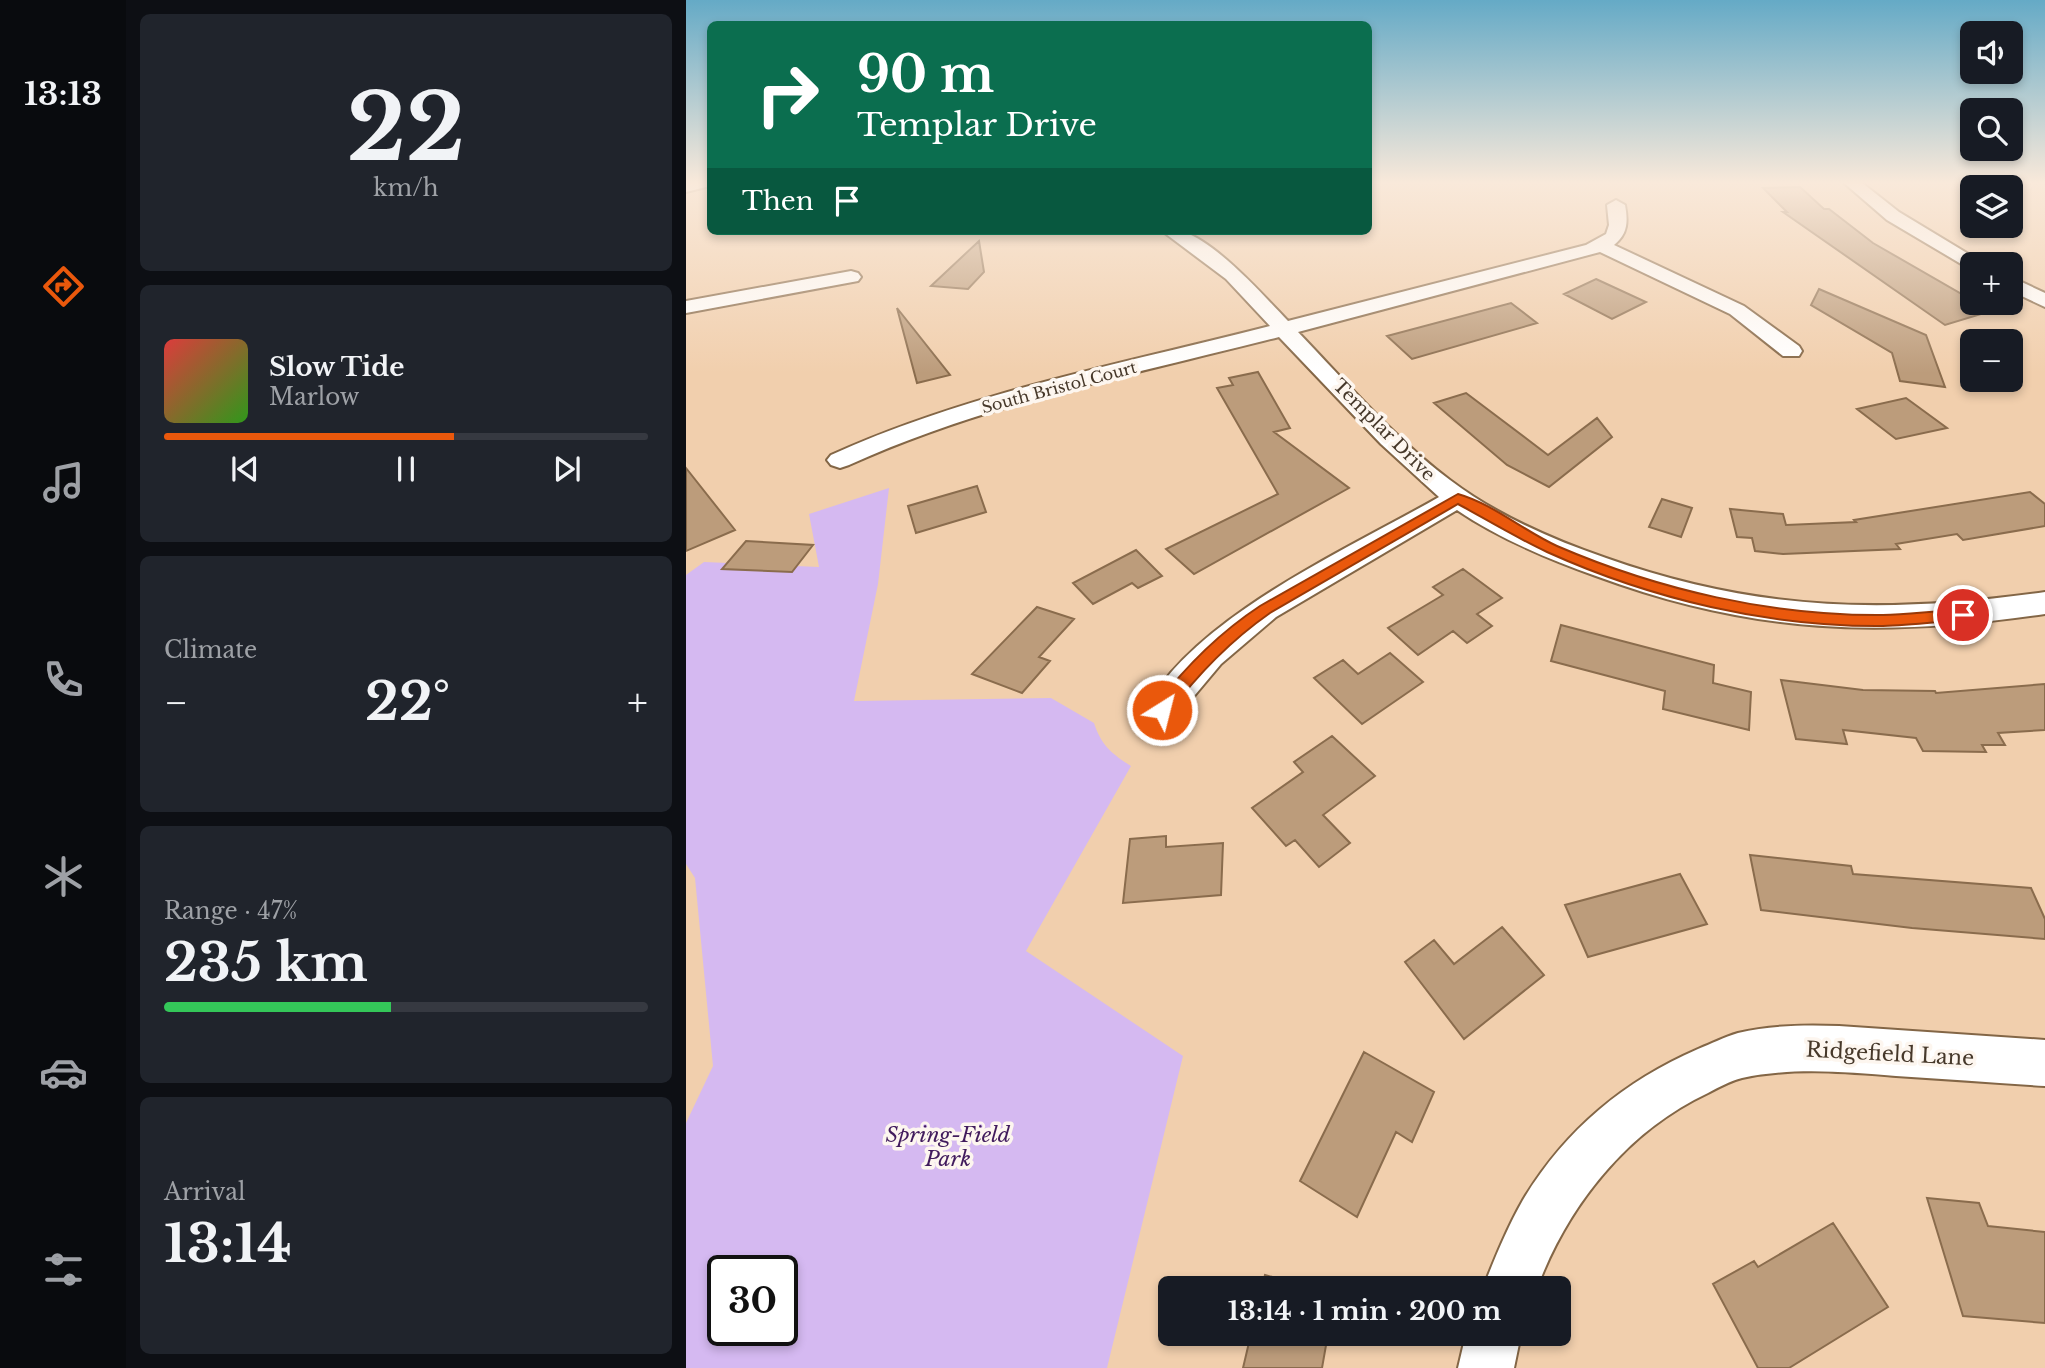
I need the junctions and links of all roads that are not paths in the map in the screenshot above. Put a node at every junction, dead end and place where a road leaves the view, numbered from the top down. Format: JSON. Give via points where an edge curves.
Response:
{"nodes":[{"id":1,"x":1193,"y":246,"type":"edge"},
{"id":2,"x":1601,"y":246,"type":"joint"},
{"id":3,"x":1944,"y":246,"type":"edge"},
{"id":4,"x":1960,"y":255,"type":"edge"},
{"id":5,"x":851,"y":277,"type":"dead end"},
{"id":6,"x":2023,"y":289,"type":"edge"},
{"id":7,"x":2045,"y":301,"type":"edge"},
{"id":8,"x":686,"y":307,"type":"edge"},
{"id":9,"x":1283,"y":328,"type":"junction"},
{"id":10,"x":1791,"y":351,"type":"dead end"},
{"id":11,"x":840,"y":460,"type":"dead end"},
{"id":12,"x":1458,"y":498,"type":"junction"},
{"id":13,"x":2045,"y":603,"type":"edge"},
{"id":14,"x":1162,"y":710,"type":"dead end"},
{"id":15,"x":2045,"y":1063,"type":"edge"},
{"id":16,"x":1514,"y":1276,"type":"edge"},
{"id":17,"x":1491,"y":1346,"type":"edge"},
{"id":18,"x":1486,"y":1368,"type":"edge"}],
"edges":[{"from":1,"to":9,"type":"street","name":"Templar Drive","via":[[1221,265]]},
{"from":2,"to":9,"type":"street","name":"South Bristol Court"},
{"from":2,"to":10,"type":"street","via":[[1737,310]]},
{"from":3,"to":4,"type":"street"},
{"from":5,"to":8,"type":"street"},
{"from":6,"to":7,"type":"street"},
{"from":9,"to":11,"type":"street","name":"South Bristol Court","via":[[961,412]]},
{"from":9,"to":12,"type":"street","name":"Templar Drive","via":[[1414,462]]},
{"from":12,"to":13,"type":"street","name":"Templar Drive","via":[[1551,549],[1701,600],[1836,619],[1884,620],[1939,618]]},
{"from":12,"to":14,"type":"street","via":[[1238,628],[1186,677]]},
{"from":15,"to":16,"type":"street","name":"Ridgefield Lane","via":[[1817,1048],[1743,1055],[1679,1079],[1646,1099],[1590,1150],[1550,1204]]},
{"from":17,"to":18,"type":"street"}]}
